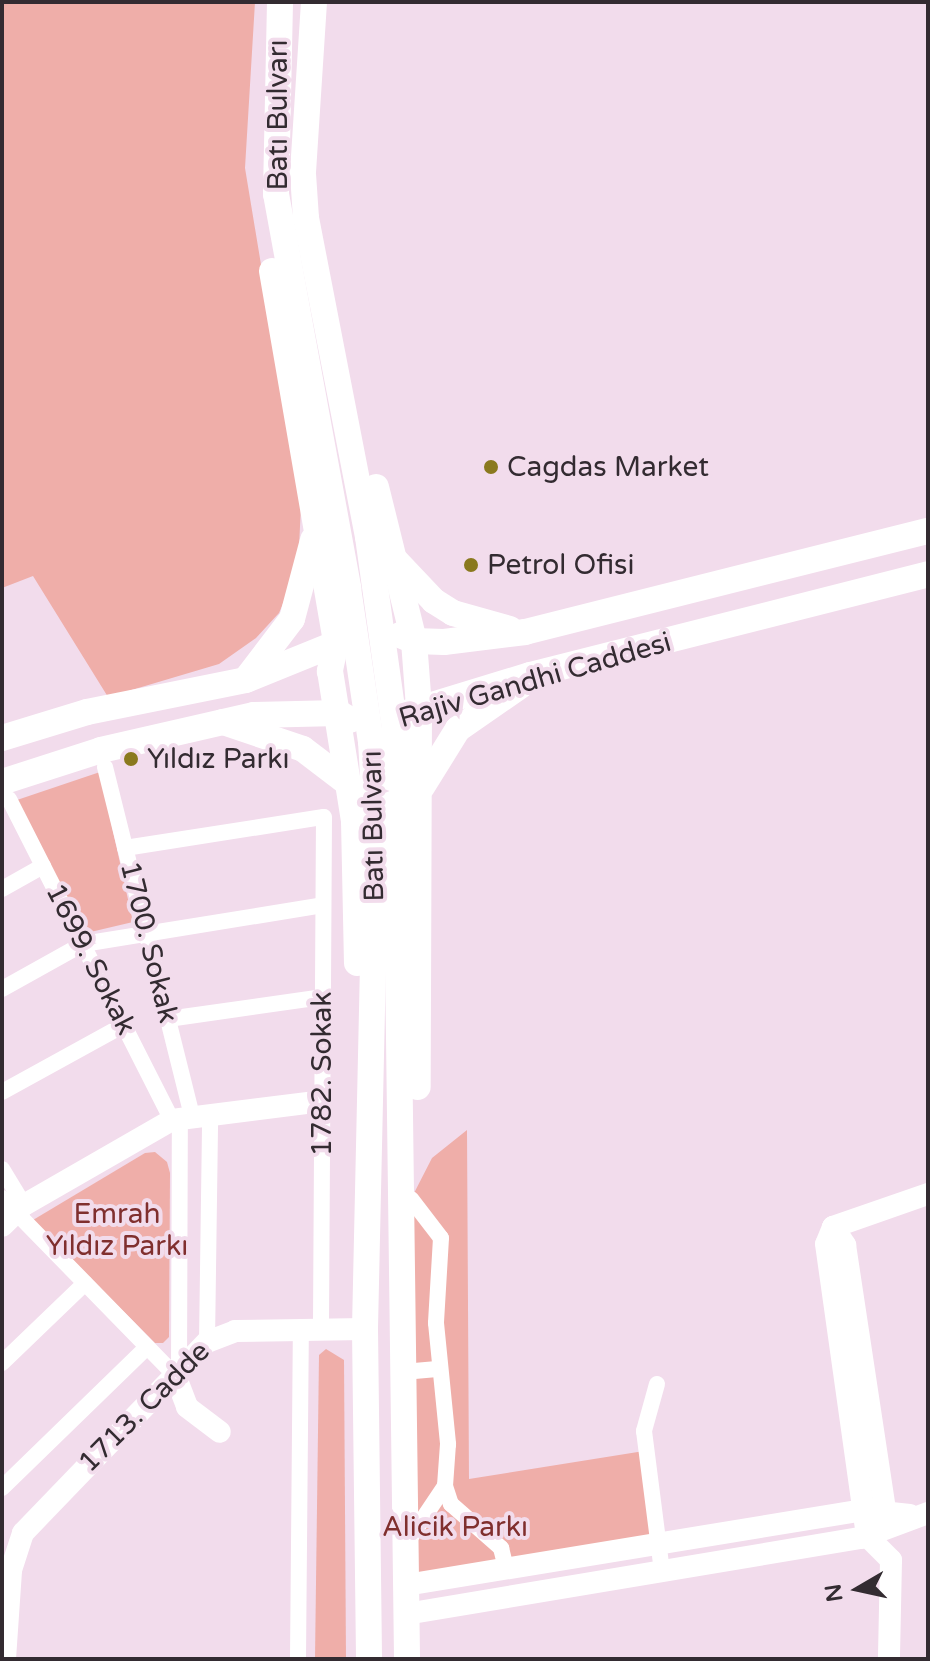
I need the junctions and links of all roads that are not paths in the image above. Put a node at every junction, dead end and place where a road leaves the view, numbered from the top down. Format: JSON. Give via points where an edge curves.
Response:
{"nodes":[{"id":1,"x":280,"y":2,"type":"edge"},
{"id":2,"x":314,"y":2,"type":"edge"},
{"id":3,"x":305,"y":133,"type":"junction"},
{"id":4,"x":275,"y":185,"type":"junction"},
{"id":5,"x":316,"y":524,"type":"junction"},
{"id":6,"x":928,"y":531,"type":"edge"},
{"id":7,"x":394,"y":559,"type":"junction"},
{"id":8,"x":928,"y":574,"type":"edge"},
{"id":9,"x":525,"y":632,"type":"junction"},
{"id":10,"x":414,"y":641,"type":"junction"},
{"id":11,"x":336,"y":642,"type":"junction"},
{"id":12,"x":530,"y":675,"type":"junction"},
{"id":13,"x":246,"y":680,"type":"junction"},
{"id":14,"x":419,"y":708,"type":"junction"},
{"id":15,"x":339,"y":713,"type":"junction"},
{"id":16,"x":223,"y":722,"type":"junction"},
{"id":17,"x":2,"y":738,"type":"edge"},
{"id":18,"x":105,"y":767,"type":"dead end"},
{"id":19,"x":349,"y":784,"type":"junction"},
{"id":20,"x":6,"y":790,"type":"edge"},
{"id":21,"x":419,"y":794,"type":"junction"},
{"id":22,"x":125,"y":848,"type":"junction"},
{"id":23,"x":43,"y":866,"type":"junction"},
{"id":24,"x":2,"y":889,"type":"edge"},
{"id":25,"x":323,"y":905,"type":"junction"},
{"id":26,"x":146,"y":930,"type":"junction"},
{"id":27,"x":83,"y":944,"type":"junction"},
{"id":28,"x":2,"y":989,"type":"edge"},
{"id":29,"x":323,"y":997,"type":"junction"},
{"id":30,"x":168,"y":1019,"type":"junction"},
{"id":31,"x":124,"y":1025,"type":"junction"},
{"id":32,"x":2,"y":1092,"type":"edge"},
{"id":33,"x":322,"y":1101,"type":"junction"},
{"id":34,"x":188,"y":1118,"type":"junction"},
{"id":35,"x":2,"y":1169,"type":"edge"},
{"id":36,"x":370,"y":1187,"type":"junction"},
{"id":37,"x":928,"y":1194,"type":"edge"},
{"id":38,"x":411,"y":1199,"type":"junction"},
{"id":39,"x":11,"y":1210,"type":"edge"},
{"id":40,"x":833,"y":1227,"type":"junction"},
{"id":41,"x":403,"y":1237,"type":"junction"},
{"id":42,"x":85,"y":1283,"type":"junction"},
{"id":43,"x":365,"y":1329,"type":"junction"},
{"id":44,"x":311,"y":1330,"type":"junction"},
{"id":45,"x":207,"y":1342,"type":"junction"},
{"id":46,"x":147,"y":1347,"type":"junction"},
{"id":47,"x":2,"y":1363,"type":"edge"},
{"id":48,"x":440,"y":1369,"type":"junction"},
{"id":49,"x":177,"y":1372,"type":"junction"},
{"id":50,"x":403,"y":1372,"type":"junction"},
{"id":51,"x":657,"y":1384,"type":"dead end"},
{"id":52,"x":220,"y":1432,"type":"dead end"},
{"id":53,"x":445,"y":1486,"type":"junction"},
{"id":54,"x":2,"y":1488,"type":"edge"},
{"id":55,"x":863,"y":1510,"type":"junction"},
{"id":56,"x":921,"y":1514,"type":"edge"},
{"id":57,"x":880,"y":1525,"type":"junction"},
{"id":58,"x":658,"y":1544,"type":"junction"},
{"id":59,"x":406,"y":1546,"type":"junction"},
{"id":60,"x":506,"y":1568,"type":"junction"},
{"id":61,"x":662,"y":1571,"type":"junction"},
{"id":62,"x":406,"y":1585,"type":"junction"},
{"id":63,"x":406,"y":1614,"type":"junction"},
{"id":64,"x":5,"y":1659,"type":"edge"},
{"id":65,"x":298,"y":1659,"type":"edge"},
{"id":66,"x":369,"y":1659,"type":"edge"},
{"id":67,"x":407,"y":1659,"type":"edge"},
{"id":68,"x":889,"y":1659,"type":"edge"}],
"edges":[{"from":1,"to":4,"type":"main road","name":"Batı Bulvarı"},
{"from":2,"to":3,"type":"main road","name":"Batı Bulvarı"},
{"from":3,"to":7,"type":"main road","via":[[319,154],[319,192]]},
{"from":3,"to":41,"type":"main road","name":"Batı Bulvarı","via":[[303,191],[368,537],[395,728]]},
{"from":4,"to":5,"type":"main road","name":"Batı Bulvarı","via":[[261,192],[262,214]]},
{"from":4,"to":36,"type":"main road","name":"Batı Bulvarı","via":[[371,741]]},
{"from":5,"to":11,"type":"main road","name":"Batı Bulvarı"},
{"from":5,"to":13,"type":"main road","via":[[292,619]]},
{"from":6,"to":9,"type":"main road","name":"Rajiv Gandhi Caddesi"},
{"from":7,"to":9,"type":"main road","via":[[453,613]]},
{"from":7,"to":10,"type":"main road"},
{"from":8,"to":12,"type":"main road","name":"Rajiv Gandhi Caddesi"},
{"from":9,"to":10,"type":"main road","name":"Rajiv Gandhi Caddesi"},
{"from":10,"to":11,"type":"main road","name":"Rajiv Gandhi Caddesi","via":[[391,631]]},
{"from":10,"to":14,"type":"main road"},
{"from":11,"to":13,"type":"main road","name":"Rajiv Gandhi Caddesi"},
{"from":11,"to":15,"type":"main road","name":"Batı Bulvarı","via":[[330,671]]},
{"from":12,"to":14,"type":"main road","name":"Rajiv Gandhi Caddesi"},
{"from":12,"to":21,"type":"main road","via":[[458,729]]},
{"from":13,"to":17,"type":"main road","name":"Rajiv Gandhi Caddesi","via":[[87,712]]},
{"from":14,"to":15,"type":"main road","name":"Rajiv Gandhi Caddesi","via":[[384,723],[357,724]]},
{"from":14,"to":21,"type":"main road"},
{"from":15,"to":16,"type":"main road","name":"Rajiv Gandhi Caddesi","via":[[254,715]]},
{"from":15,"to":19,"type":"main road","name":"Batı Bulvarı"},
{"from":16,"to":19,"type":"main road","via":[[303,749]]},
{"from":16,"to":20,"type":"main road","name":"Rajiv Gandhi Caddesi","via":[[101,750]]},
{"from":18,"to":22,"type":"street","name":"1700. Sokak"},
{"from":19,"to":36,"type":"main road","name":"Batı Bulvarı","via":[[356,877],[357,1159]]},
{"from":20,"to":23,"type":"street","name":"1699. Sokak"},
{"from":21,"to":38,"type":"main road","via":[[420,1048]]},
{"from":22,"to":25,"type":"street","name":"1782. Sokak","via":[[324,817]]},
{"from":22,"to":26,"type":"street","name":"1700. Sokak"},
{"from":23,"to":24,"type":"street"},
{"from":23,"to":27,"type":"street","name":"1699. Sokak"},
{"from":25,"to":26,"type":"street"},
{"from":25,"to":29,"type":"street","name":"1782. Sokak"},
{"from":26,"to":27,"type":"street"},
{"from":26,"to":30,"type":"street","name":"1700. Sokak"},
{"from":27,"to":28,"type":"street"},
{"from":27,"to":31,"type":"street","name":"1699. Sokak"},
{"from":29,"to":30,"type":"street"},
{"from":29,"to":33,"type":"street","name":"1782. Sokak"},
{"from":30,"to":34,"type":"street","name":"1700. Sokak"},
{"from":31,"to":32,"type":"street"},
{"from":31,"to":34,"type":"street","name":"1699. Sokak"},
{"from":33,"to":34,"type":"street"},
{"from":33,"to":44,"type":"street","name":"1782. Sokak"},
{"from":34,"to":39,"type":"street"},
{"from":34,"to":45,"type":"street"},
{"from":34,"to":49,"type":"street"},
{"from":35,"to":39,"type":"street"},
{"from":36,"to":43,"type":"main road","name":"Batı Bulvarı"},
{"from":37,"to":40,"type":"street"},
{"from":38,"to":41,"type":"main road","via":[[410,1225]]},
{"from":38,"to":48,"type":"street","via":[[441,1238],[436,1323]]},
{"from":39,"to":42,"type":"street"},
{"from":40,"to":55,"type":"street","via":[[826,1244]]},
{"from":40,"to":57,"type":"street","via":[[845,1245]]},
{"from":41,"to":50,"type":"main road","name":"Batı Bulvarı"},
{"from":42,"to":46,"type":"street"},
{"from":42,"to":47,"type":"street"},
{"from":43,"to":44,"type":"street","name":"1713. Cadde"},
{"from":43,"to":66,"type":"main road","name":"Batı Bulvarı"},
{"from":44,"to":45,"type":"street","name":"1713. Cadde","via":[[235,1331]]},
{"from":44,"to":65,"type":"street","name":"1782. Sokak"},
{"from":45,"to":49,"type":"street","name":"1713. Cadde"},
{"from":46,"to":49,"type":"street"},
{"from":46,"to":54,"type":"street"},
{"from":48,"to":50,"type":"street"},
{"from":48,"to":53,"type":"street","via":[[448,1444]]},
{"from":49,"to":52,"type":"street","via":[[187,1407]]},
{"from":49,"to":64,"type":"street","name":"1713. Cadde","via":[[35,1517],[13,1558]]},
{"from":50,"to":59,"type":"main road","name":"Batı Bulvarı"},
{"from":51,"to":58,"type":"street","via":[[644,1431]]},
{"from":53,"to":59,"type":"street"},
{"from":53,"to":60,"type":"street","via":[[451,1504],[501,1548]]},
{"from":55,"to":57,"type":"street"},
{"from":55,"to":58,"type":"street"},
{"from":56,"to":57,"type":"street"},
{"from":57,"to":61,"type":"street"},
{"from":57,"to":68,"type":"street","via":[[891,1560]]},
{"from":58,"to":60,"type":"street"},
{"from":58,"to":61,"type":"street"},
{"from":59,"to":62,"type":"main road","name":"Batı Bulvarı"},
{"from":60,"to":62,"type":"street"},
{"from":61,"to":63,"type":"street"},
{"from":62,"to":63,"type":"main road","name":"Batı Bulvarı"},
{"from":63,"to":67,"type":"main road","name":"Batı Bulvarı"}]}
